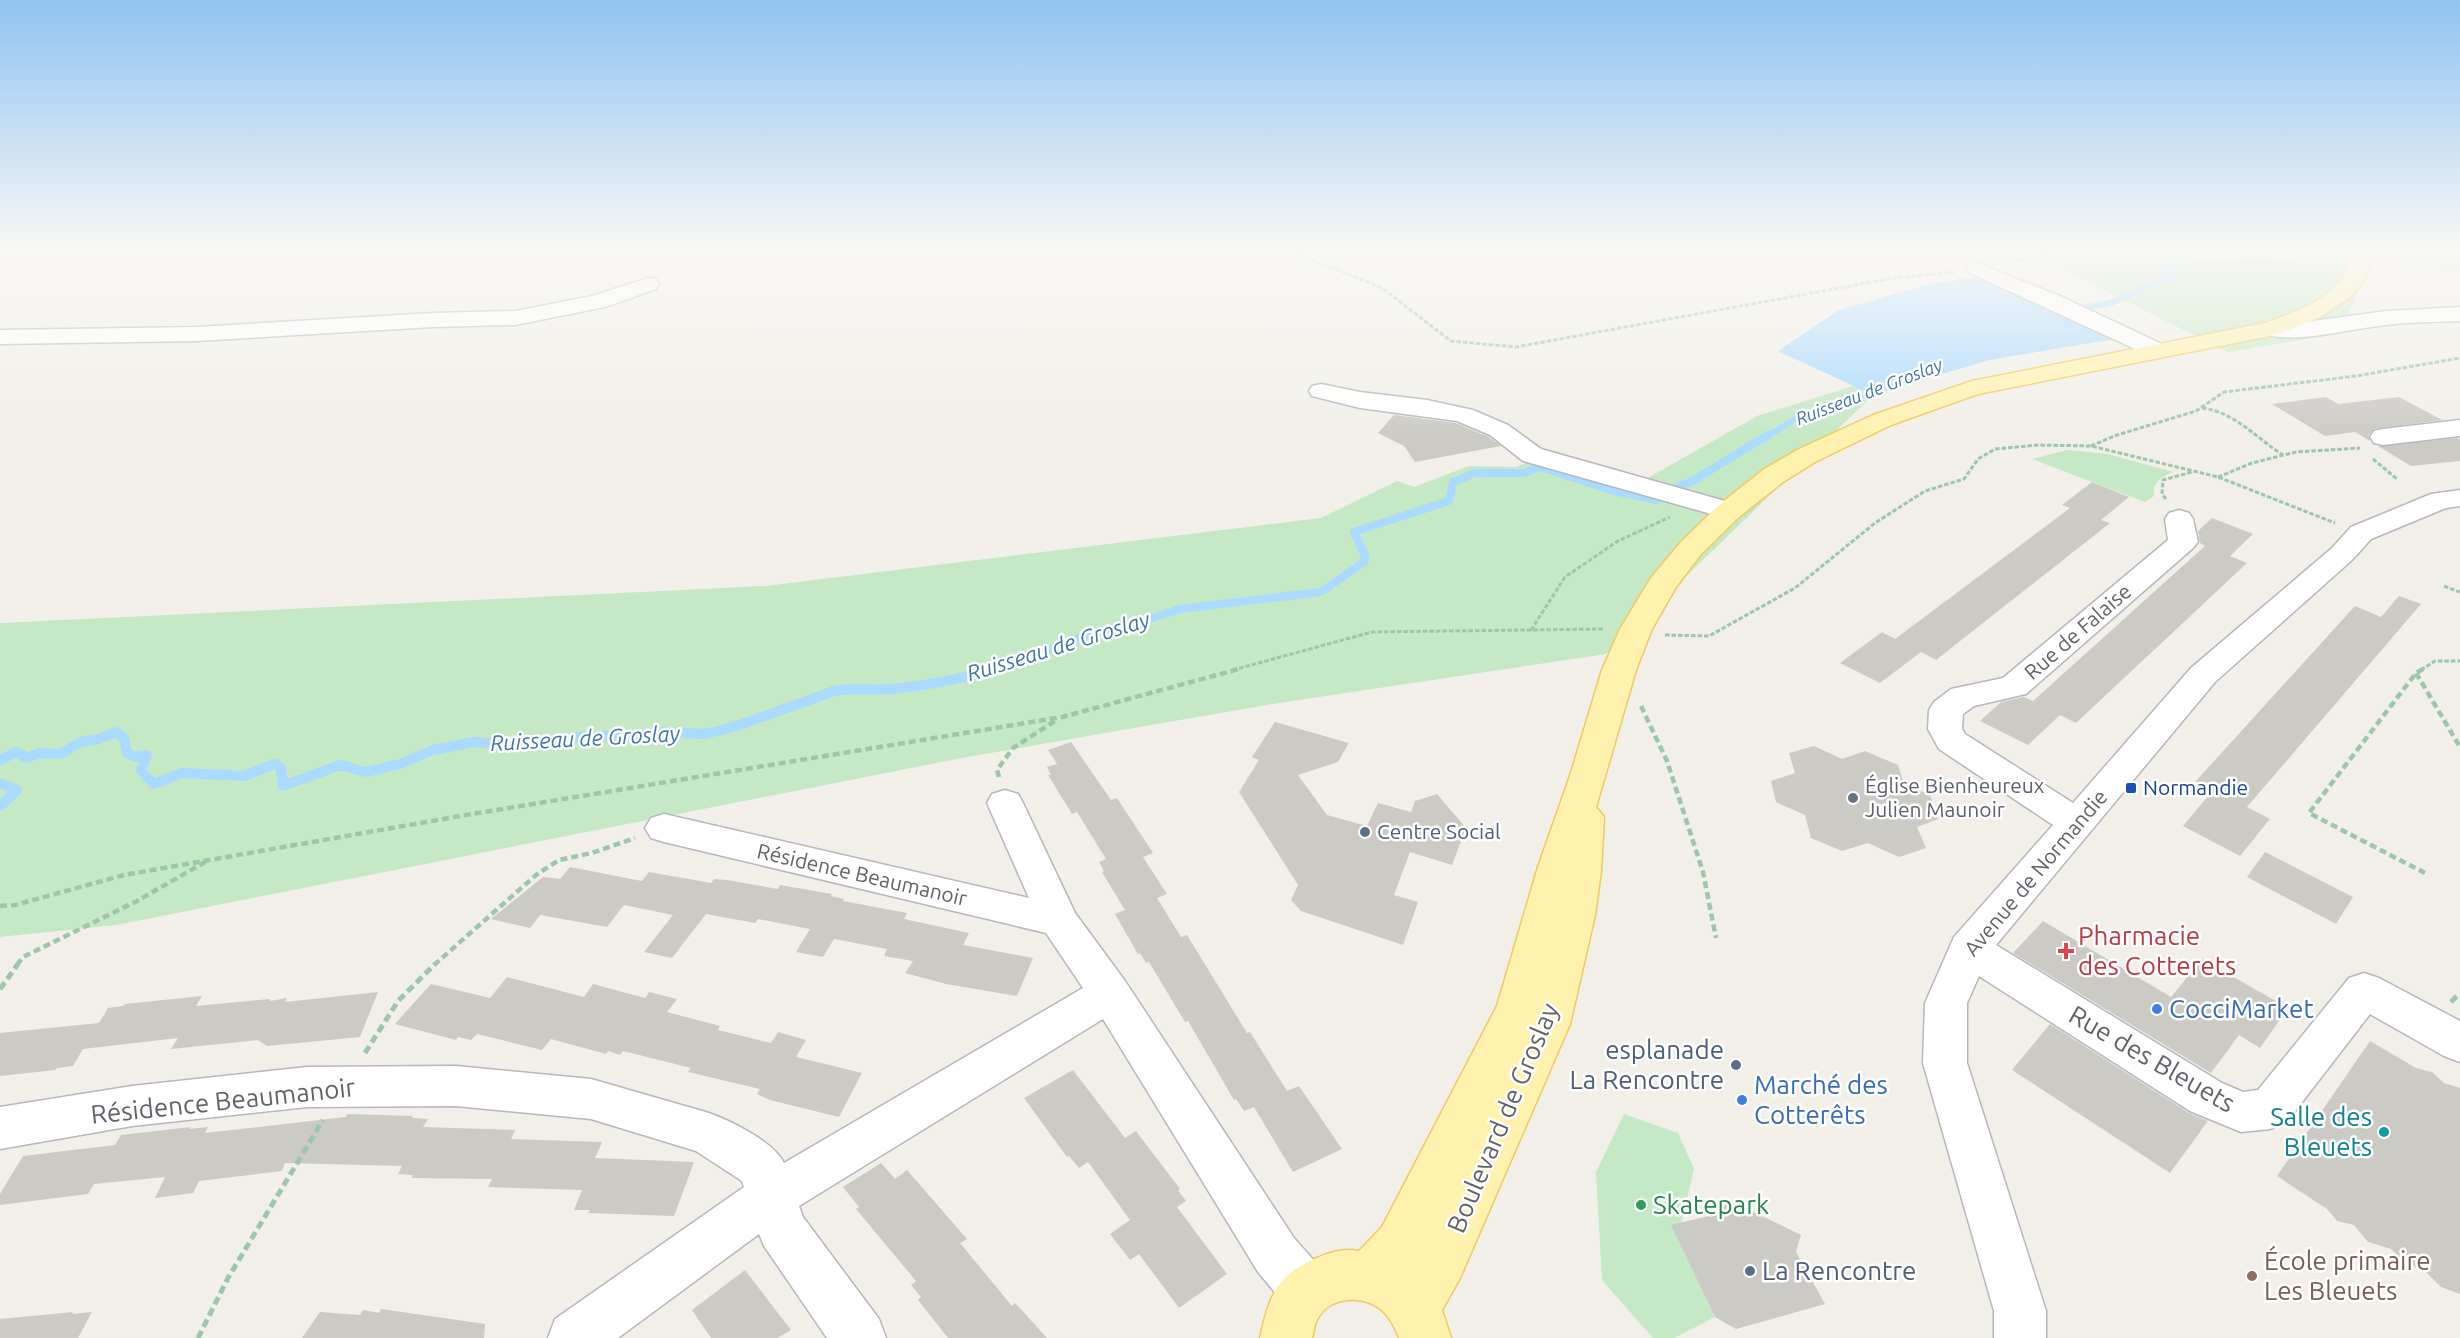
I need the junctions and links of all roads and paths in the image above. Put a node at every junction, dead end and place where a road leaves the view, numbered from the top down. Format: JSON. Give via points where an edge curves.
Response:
{"nodes":[{"id":1,"x":533,"y":314,"type":"edge"},
{"id":2,"x":1416,"y":314,"type":"edge"},
{"id":3,"x":1694,"y":314,"type":"edge"},
{"id":4,"x":2081,"y":314,"type":"edge"},
{"id":5,"x":2308,"y":314,"type":"edge"},
{"id":6,"x":2372,"y":314,"type":"edge"},
{"id":7,"x":2452,"y":314,"type":"edge"},
{"id":8,"x":2386,"y":318,"type":"junction"},
{"id":9,"x":2270,"y":329,"type":"junction"},
{"id":10,"x":0,"y":338,"type":"edge"},
{"id":11,"x":2156,"y":350,"type":"junction"},
{"id":12,"x":2460,"y":358,"type":"edge"},
{"id":13,"x":1321,"y":391,"type":"dead end"},
{"id":14,"x":2201,"y":408,"type":"junction"},
{"id":15,"x":2460,"y":428,"type":"edge"},
{"id":16,"x":2383,"y":437,"type":"joint"},
{"id":17,"x":2091,"y":446,"type":"junction"},
{"id":18,"x":2359,"y":448,"type":"junction"},
{"id":19,"x":2283,"y":455,"type":"junction"},
{"id":20,"x":2192,"y":472,"type":"junction"},
{"id":21,"x":2218,"y":477,"type":"junction"},
{"id":22,"x":2397,"y":479,"type":"dead end"},
{"id":23,"x":2460,"y":498,"type":"edge"},
{"id":24,"x":1715,"y":507,"type":"junction"},
{"id":25,"x":2179,"y":519,"type":"joint"},
{"id":26,"x":2361,"y":533,"type":"junction"},
{"id":27,"x":2444,"y":586,"type":"dead end"},
{"id":28,"x":2460,"y":591,"type":"edge"},
{"id":29,"x":1636,"y":629,"type":"junction"},
{"id":30,"x":1530,"y":630,"type":"junction"},
{"id":31,"x":2460,"y":661,"type":"edge"},
{"id":32,"x":1619,"y":670,"type":"junction"},
{"id":33,"x":2416,"y":673,"type":"junction"},
{"id":34,"x":1062,"y":717,"type":"junction"},
{"id":35,"x":2460,"y":747,"type":"edge"},
{"id":36,"x":1587,"y":776,"type":"junction"},
{"id":37,"x":1005,"y":803,"type":"joint"},
{"id":38,"x":2077,"y":822,"type":"junction"},
{"id":39,"x":664,"y":828,"type":"joint"},
{"id":40,"x":208,"y":860,"type":"junction"},
{"id":41,"x":2425,"y":873,"type":"dead end"},
{"id":42,"x":0,"y":906,"type":"edge"},
{"id":43,"x":1059,"y":921,"type":"junction"},
{"id":44,"x":1716,"y":938,"type":"dead end"},
{"id":45,"x":1968,"y":949,"type":"junction"},
{"id":46,"x":0,"y":989,"type":"edge"},
{"id":47,"x":1110,"y":993,"type":"junction"},
{"id":48,"x":2460,"y":1043,"type":"edge"},
{"id":49,"x":342,"y":1087,"type":"junction"},
{"id":50,"x":0,"y":1128,"type":"edge"},
{"id":51,"x":773,"y":1195,"type":"junction"},
{"id":52,"x":1370,"y":1276,"type":"junction"},
{"id":53,"x":1306,"y":1290,"type":"junction"},
{"id":54,"x":1420,"y":1324,"type":"edge"},
{"id":55,"x":198,"y":1338,"type":"edge"},
{"id":56,"x":574,"y":1338,"type":"edge"},
{"id":57,"x":860,"y":1338,"type":"edge"},
{"id":58,"x":1286,"y":1338,"type":"edge"},
{"id":59,"x":2020,"y":1338,"type":"edge"}],
"edges":[{"from":1,"to":10,"type":"street","via":[[197,334]]},
{"from":2,"to":3,"type":"path","via":[[1451,341],[1516,347]]},
{"from":4,"to":11,"type":"street"},
{"from":5,"to":9,"type":"main road","name":"Boulevard de Groslay"},
{"from":6,"to":8,"type":"street"},
{"from":7,"to":8,"type":"street"},
{"from":8,"to":9,"type":"street","via":[[2306,329]]},
{"from":9,"to":11,"type":"main road","name":"Boulevard de Groslay"},
{"from":11,"to":24,"type":"main road","name":"Boulevard de Groslay","via":[[1972,388],[1882,420],[1806,456]]},
{"from":12,"to":14,"type":"path","via":[[2224,392]]},
{"from":13,"to":24,"type":"street","via":[[1464,415],[1499,430],[1532,455]]},
{"from":14,"to":17,"type":"path"},
{"from":14,"to":19,"type":"path","via":[[2228,412],[2265,446]]},
{"from":15,"to":16,"type":"street"},
{"from":16,"to":18,"type":"path","via":[[2377,446]]},
{"from":17,"to":20,"type":"path"},
{"from":17,"to":29,"type":"path","via":[[1995,449],[1978,459],[1964,479],[1925,490],[1875,523],[1795,588],[1709,636],[1667,636]]},
{"from":18,"to":19,"type":"path"},
{"from":18,"to":22,"type":"path"},
{"from":19,"to":21,"type":"path"},
{"from":20,"to":21,"type":"path"},
{"from":20,"to":25,"type":"path","via":[[2163,480],[2162,494]]},
{"from":21,"to":26,"type":"path"},
{"from":23,"to":26,"type":"street","name":"Avenue de Normandie","via":[[2441,500]]},
{"from":24,"to":29,"type":"main road","name":"Boulevard de Groslay"},
{"from":24,"to":30,"type":"path","via":[[1618,541],[1565,577]]},
{"from":25,"to":38,"type":"street","name":"Rue de Falaise","via":[[2182,542],[2014,687],[1963,697],[1946,710],[1945,729],[1951,741]]},
{"from":26,"to":38,"type":"street","name":"Avenue de Normandie","via":[[2203,675]]},
{"from":27,"to":28,"type":"path"},
{"from":29,"to":30,"type":"path"},
{"from":29,"to":32,"type":"main road","name":"Boulevard de Groslay"},
{"from":30,"to":34,"type":"path","via":[[1372,632]]},
{"from":31,"to":33,"type":"path","via":[[2435,661]]},
{"from":32,"to":36,"type":"main road","name":"Boulevard de Groslay"},
{"from":32,"to":44,"type":"path","via":[[1667,761],[1702,872]]},
{"from":33,"to":35,"type":"path"},
{"from":33,"to":41,"type":"path","via":[[2309,813]]},
{"from":34,"to":37,"type":"path","via":[[1013,748],[997,771]]},
{"from":34,"to":40,"type":"path"},
{"from":36,"to":52,"type":"main road","name":"Boulevard de Groslay","via":[[1518,1007],[1400,1244]]},
{"from":36,"to":54,"type":"main road","name":"Boulevard de Groslay","via":[[1582,871],[1548,1024],[1442,1262]]},
{"from":37,"to":43,"type":"street"},
{"from":38,"to":45,"type":"street","name":"Avenue de Normandie"},
{"from":39,"to":43,"type":"street","name":"Résidence Beaumanoir"},
{"from":39,"to":49,"type":"path","via":[[559,860],[536,875],[416,981],[398,1001]]},
{"from":40,"to":42,"type":"path","via":[[124,875]]},
{"from":40,"to":46,"type":"path","via":[[137,901],[23,957]]},
{"from":43,"to":47,"type":"street"},
{"from":45,"to":48,"type":"street","name":"Rue des Bleuets","via":[[2206,1097],[2241,1112],[2270,1109],[2364,990]]},
{"from":45,"to":59,"type":"street","name":"Avenue de Normandie","via":[[1946,1004],[1945,1063],[2020,1311]]},
{"from":47,"to":51,"type":"street"},
{"from":47,"to":53,"type":"street","via":[[1276,1256]]},
{"from":49,"to":50,"type":"street","name":"Résidence Beaumanoir","via":[[307,1087],[132,1106]]},
{"from":49,"to":51,"type":"street","name":"Résidence Beaumanoir","via":[[456,1086],[591,1099],[709,1134],[762,1167]]},
{"from":49,"to":55,"type":"path","via":[[228,1278]]},
{"from":51,"to":56,"type":"street"},
{"from":51,"to":57,"type":"street","name":"Résidence Beaumanoir","via":[[782,1229]]},
{"from":52,"to":53,"type":"main road","via":[[1347,1273],[1325,1278]]},
{"from":52,"to":54,"type":"main road","via":[[1395,1288]]},
{"from":53,"to":58,"type":"main road","via":[[1293,1306]]}]}
